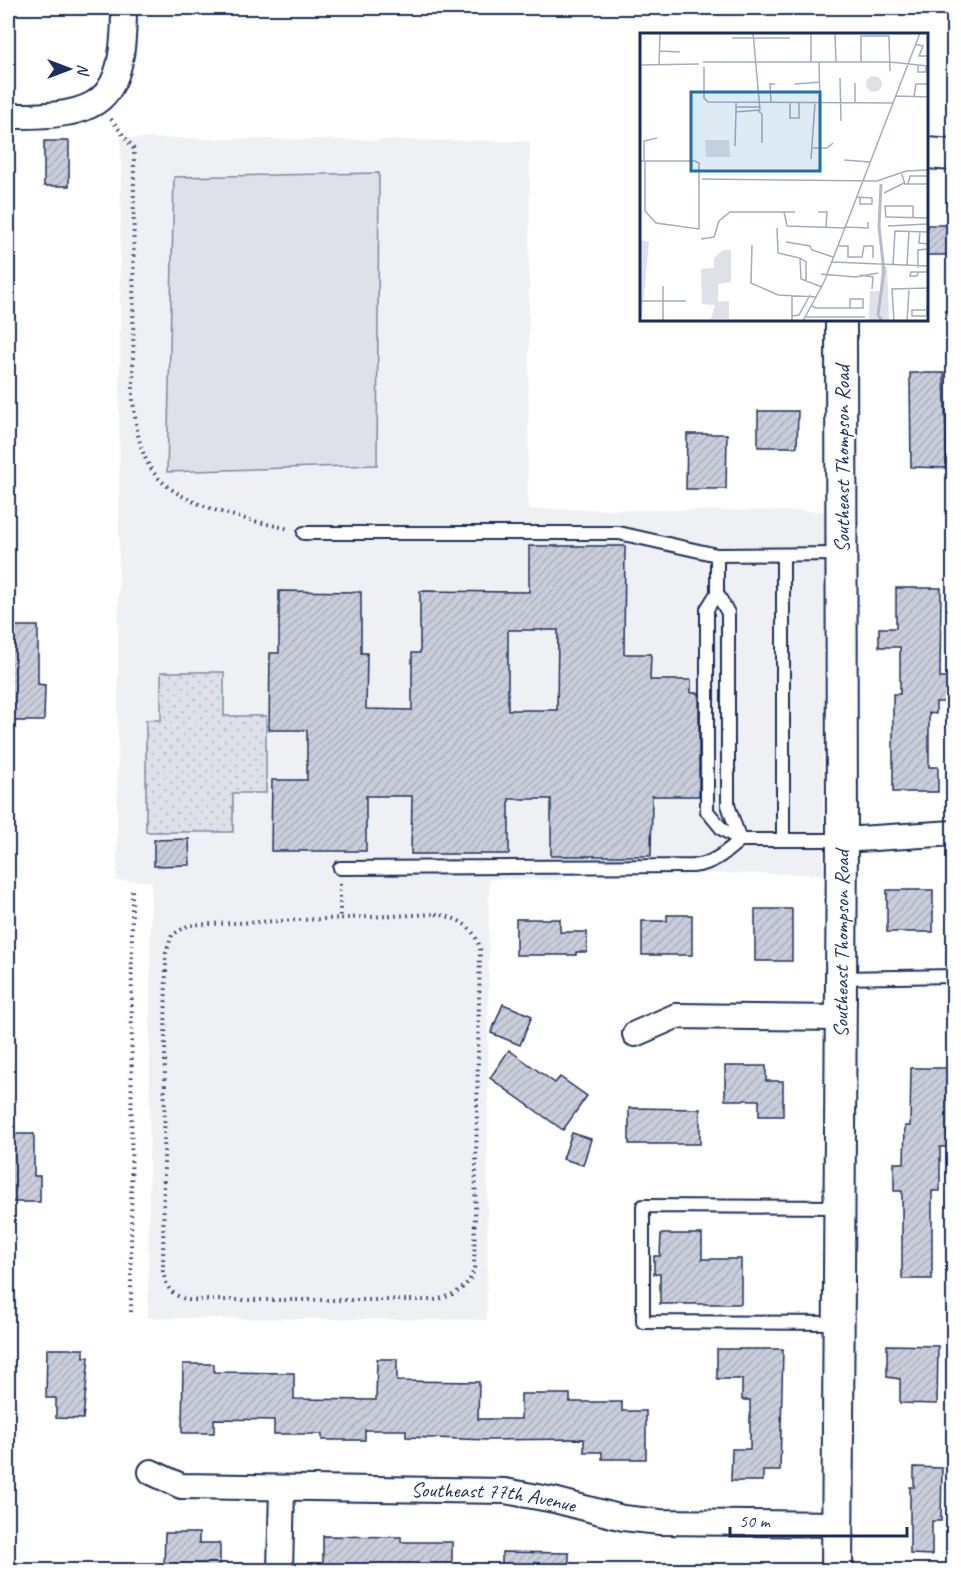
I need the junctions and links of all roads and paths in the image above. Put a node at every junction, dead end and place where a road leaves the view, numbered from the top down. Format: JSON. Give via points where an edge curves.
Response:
{"nodes":[{"id":1,"x":124,"y":8,"type":"edge"},
{"id":2,"x":97,"y":101,"type":"junction"},
{"id":3,"x":8,"y":116,"type":"edge"},
{"id":4,"x":928,"y":153,"type":"edge"},
{"id":5,"x":954,"y":155,"type":"edge"},
{"id":6,"x":841,"y":321,"type":"edge"},
{"id":7,"x":304,"y":533,"type":"joint"},
{"id":8,"x":842,"y":554,"type":"junction"},
{"id":9,"x":717,"y":555,"type":"junction"},
{"id":10,"x":783,"y":555,"type":"junction"},
{"id":11,"x":717,"y":593,"type":"junction"},
{"id":12,"x":954,"y":833,"type":"edge"},
{"id":13,"x":740,"y":840,"type":"junction"},
{"id":14,"x":783,"y":840,"type":"junction"},
{"id":15,"x":842,"y":840,"type":"junction"},
{"id":16,"x":340,"y":868,"type":"joint"},
{"id":17,"x":132,"y":886,"type":"dead end"},
{"id":18,"x":340,"y":918,"type":"junction"},
{"id":19,"x":954,"y":975,"type":"edge"},
{"id":20,"x":840,"y":978,"type":"junction"},
{"id":21,"x":839,"y":1018,"type":"junction"},
{"id":22,"x":635,"y":1034,"type":"dead end"},
{"id":23,"x":839,"y":1207,"type":"junction"},
{"id":24,"x":130,"y":1312,"type":"dead end"},
{"id":25,"x":838,"y":1323,"type":"junction"},
{"id":26,"x":151,"y":1472,"type":"dead end"},
{"id":27,"x":282,"y":1489,"type":"junction"},
{"id":28,"x":837,"y":1524,"type":"junction"},
{"id":29,"x":280,"y":1570,"type":"edge"},
{"id":30,"x":837,"y":1570,"type":"edge"}],
"edges":[{"from":1,"to":2,"type":"street","via":[[120,70]]},
{"from":2,"to":3,"type":"street","via":[[76,112]]},
{"from":2,"to":7,"type":"path","via":[[134,149],[133,401],[136,430],[150,468],[176,493],[222,512]]},
{"from":4,"to":5,"type":"street"},
{"from":6,"to":8,"type":"street","name":"Southeast Thompson Road"},
{"from":7,"to":9,"type":"lane","via":[[619,533]]},
{"from":8,"to":10,"type":"lane"},
{"from":8,"to":15,"type":"street","name":"Southeast Thompson Road"},
{"from":9,"to":10,"type":"lane"},
{"from":9,"to":11,"type":"lane"},
{"from":10,"to":14,"type":"lane"},
{"from":11,"to":13,"type":"lane","via":[[728,614],[728,805]]},
{"from":11,"to":13,"type":"lane","via":[[707,609],[707,811],[722,829]]},
{"from":12,"to":15,"type":"street"},
{"from":13,"to":14,"type":"lane"},
{"from":13,"to":16,"type":"lane","via":[[711,863],[693,866]]},
{"from":14,"to":15,"type":"lane"},
{"from":15,"to":20,"type":"street","name":"Southeast Thompson Road"},
{"from":16,"to":18,"type":"path"},
{"from":17,"to":24,"type":"path"},
{"from":18,"to":18,"type":"path","via":[[436,914],[467,925],[477,936],[480,949],[472,1276],[458,1292],[434,1300],[178,1298],[165,1284],[164,1271],[167,943],[180,928],[189,926]]},
{"from":19,"to":20,"type":"lane"},
{"from":20,"to":21,"type":"street","name":"Southeast Thompson Road"},
{"from":21,"to":22,"type":"street","via":[[676,1016]]},
{"from":21,"to":23,"type":"street","name":"Southeast Thompson Road"},
{"from":23,"to":25,"type":"street","name":"Southeast Thompson Road"},
{"from":23,"to":25,"type":"lane","via":[[643,1206],[643,1322]]},
{"from":25,"to":28,"type":"street","name":"Southeast Thompson Road"},
{"from":26,"to":27,"type":"street","name":"Southeast 77th Avenue","via":[[181,1486]]},
{"from":27,"to":28,"type":"street","name":"Southeast 77th Avenue","via":[[505,1491],[623,1518],[660,1522]]},
{"from":27,"to":29,"type":"street"},
{"from":28,"to":30,"type":"street","name":"Southeast Thompson Road"}]}
